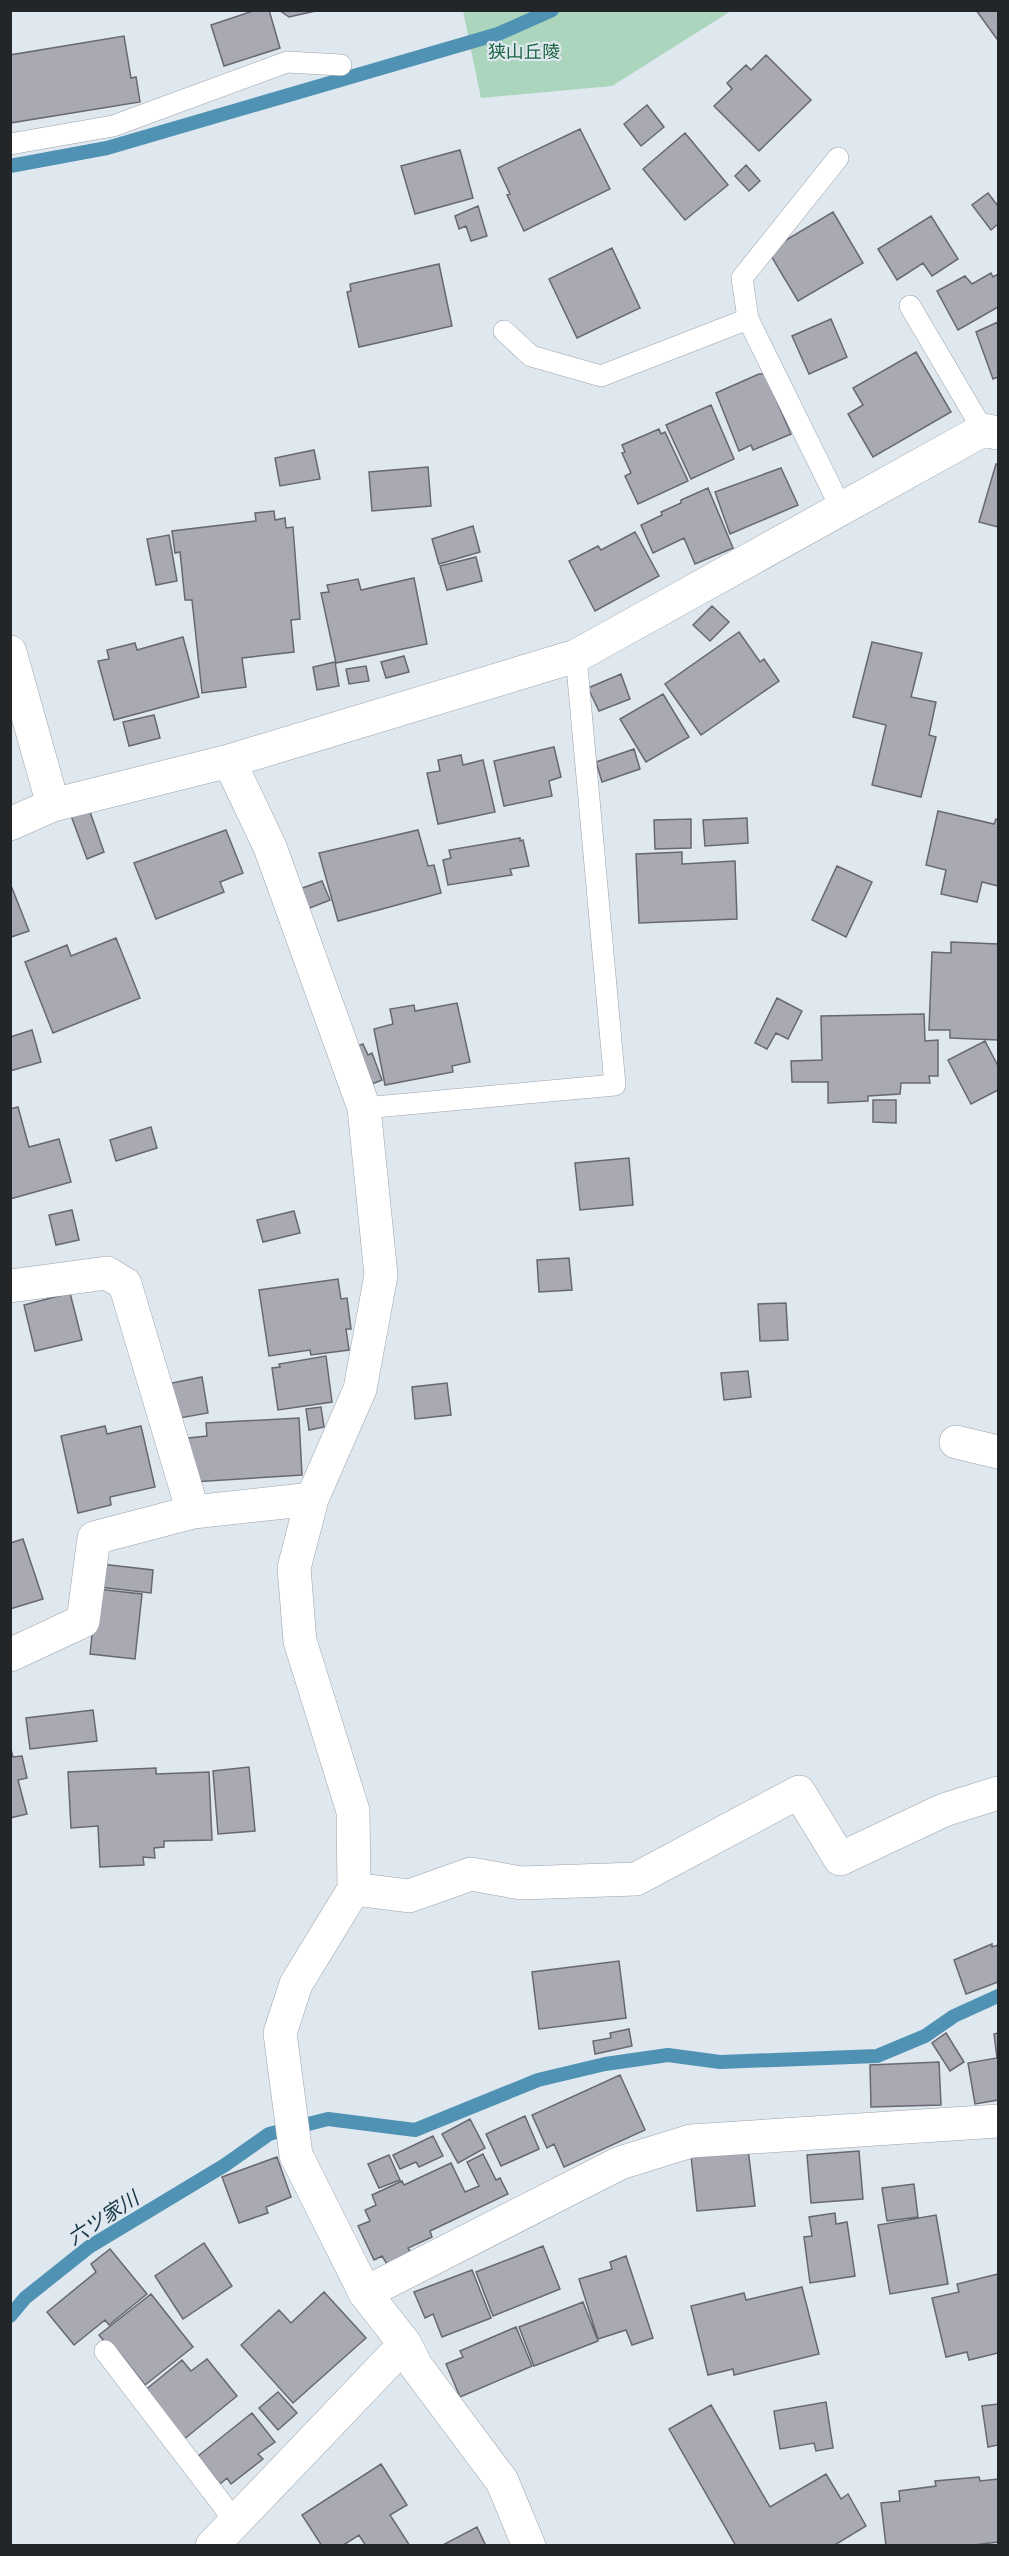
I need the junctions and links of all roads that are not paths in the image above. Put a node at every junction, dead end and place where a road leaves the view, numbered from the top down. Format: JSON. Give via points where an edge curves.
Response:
{"nodes":[{"id":1,"x":341,"y":65,"type":"dead end"},
{"id":2,"x":10,"y":144,"type":"edge"},
{"id":3,"x":838,"y":158,"type":"dead end"},
{"id":4,"x":909,"y":306,"type":"dead end"},
{"id":5,"x":748,"y":319,"type":"junction"},
{"id":6,"x":504,"y":331,"type":"dead end"},
{"id":7,"x":991,"y":431,"type":"edge"},
{"id":8,"x":841,"y":508,"type":"junction"},
{"id":9,"x":10,"y":652,"type":"edge"},
{"id":10,"x":576,"y":656,"type":"junction"},
{"id":11,"x":230,"y":761,"type":"junction"},
{"id":12,"x":53,"y":805,"type":"junction"},
{"id":13,"x":10,"y":824,"type":"edge"},
{"id":14,"x":364,"y":1108,"type":"junction"},
{"id":15,"x":10,"y":1286,"type":"edge"},
{"id":16,"x":956,"y":1442,"type":"dead end"},
{"id":17,"x":999,"y":1452,"type":"edge"},
{"id":18,"x":312,"y":1499,"type":"junction"},
{"id":19,"x":193,"y":1512,"type":"junction"},
{"id":20,"x":10,"y":1655,"type":"edge"},
{"id":21,"x":999,"y":1793,"type":"edge"},
{"id":22,"x":354,"y":1889,"type":"junction"},
{"id":23,"x":999,"y":2121,"type":"edge"},
{"id":24,"x":365,"y":2293,"type":"junction"},
{"id":25,"x":405,"y":2344,"type":"junction"},
{"id":26,"x":105,"y":2351,"type":"dead end"},
{"id":27,"x":235,"y":2521,"type":"junction"},
{"id":28,"x":212,"y":2546,"type":"edge"},
{"id":29,"x":529,"y":2546,"type":"edge"}],
"edges":[{"from":1,"to":2,"type":"lane","via":[[287,62],[113,126]]},
{"from":3,"to":5,"type":"lane","via":[[742,278]]},
{"from":4,"to":7,"type":"lane"},
{"from":5,"to":6,"type":"lane","via":[[601,376],[531,356]]},
{"from":5,"to":8,"type":"lane"},
{"from":7,"to":8,"type":"street"},
{"from":8,"to":10,"type":"street"},
{"from":9,"to":12,"type":"street"},
{"from":10,"to":11,"type":"street"},
{"from":10,"to":14,"type":"lane","via":[[615,1085]]},
{"from":11,"to":12,"type":"street"},
{"from":11,"to":14,"type":"street","via":[[270,847]]},
{"from":12,"to":13,"type":"street"},
{"from":14,"to":18,"type":"street","via":[[381,1275],[360,1389]]},
{"from":15,"to":19,"type":"street","via":[[107,1273],[125,1284]]},
{"from":16,"to":17,"type":"street"},
{"from":18,"to":19,"type":"street"},
{"from":18,"to":22,"type":"street","via":[[294,1568],[300,1641],[352,1811]]},
{"from":19,"to":20,"type":"street","via":[[94,1538],[82,1621]]},
{"from":21,"to":22,"type":"street","via":[[944,1810],[840,1859],[799,1792],[636,1879],[521,1883],[471,1874],[409,1896]]},
{"from":22,"to":24,"type":"street","via":[[296,1983],[280,2033],[297,2155]]},
{"from":23,"to":24,"type":"street","via":[[691,2141],[620,2163]]},
{"from":24,"to":25,"type":"street"},
{"from":25,"to":27,"type":"street"},
{"from":25,"to":29,"type":"street","via":[[416,2366],[502,2481]]},
{"from":26,"to":27,"type":"lane"},
{"from":27,"to":28,"type":"street"}]}
